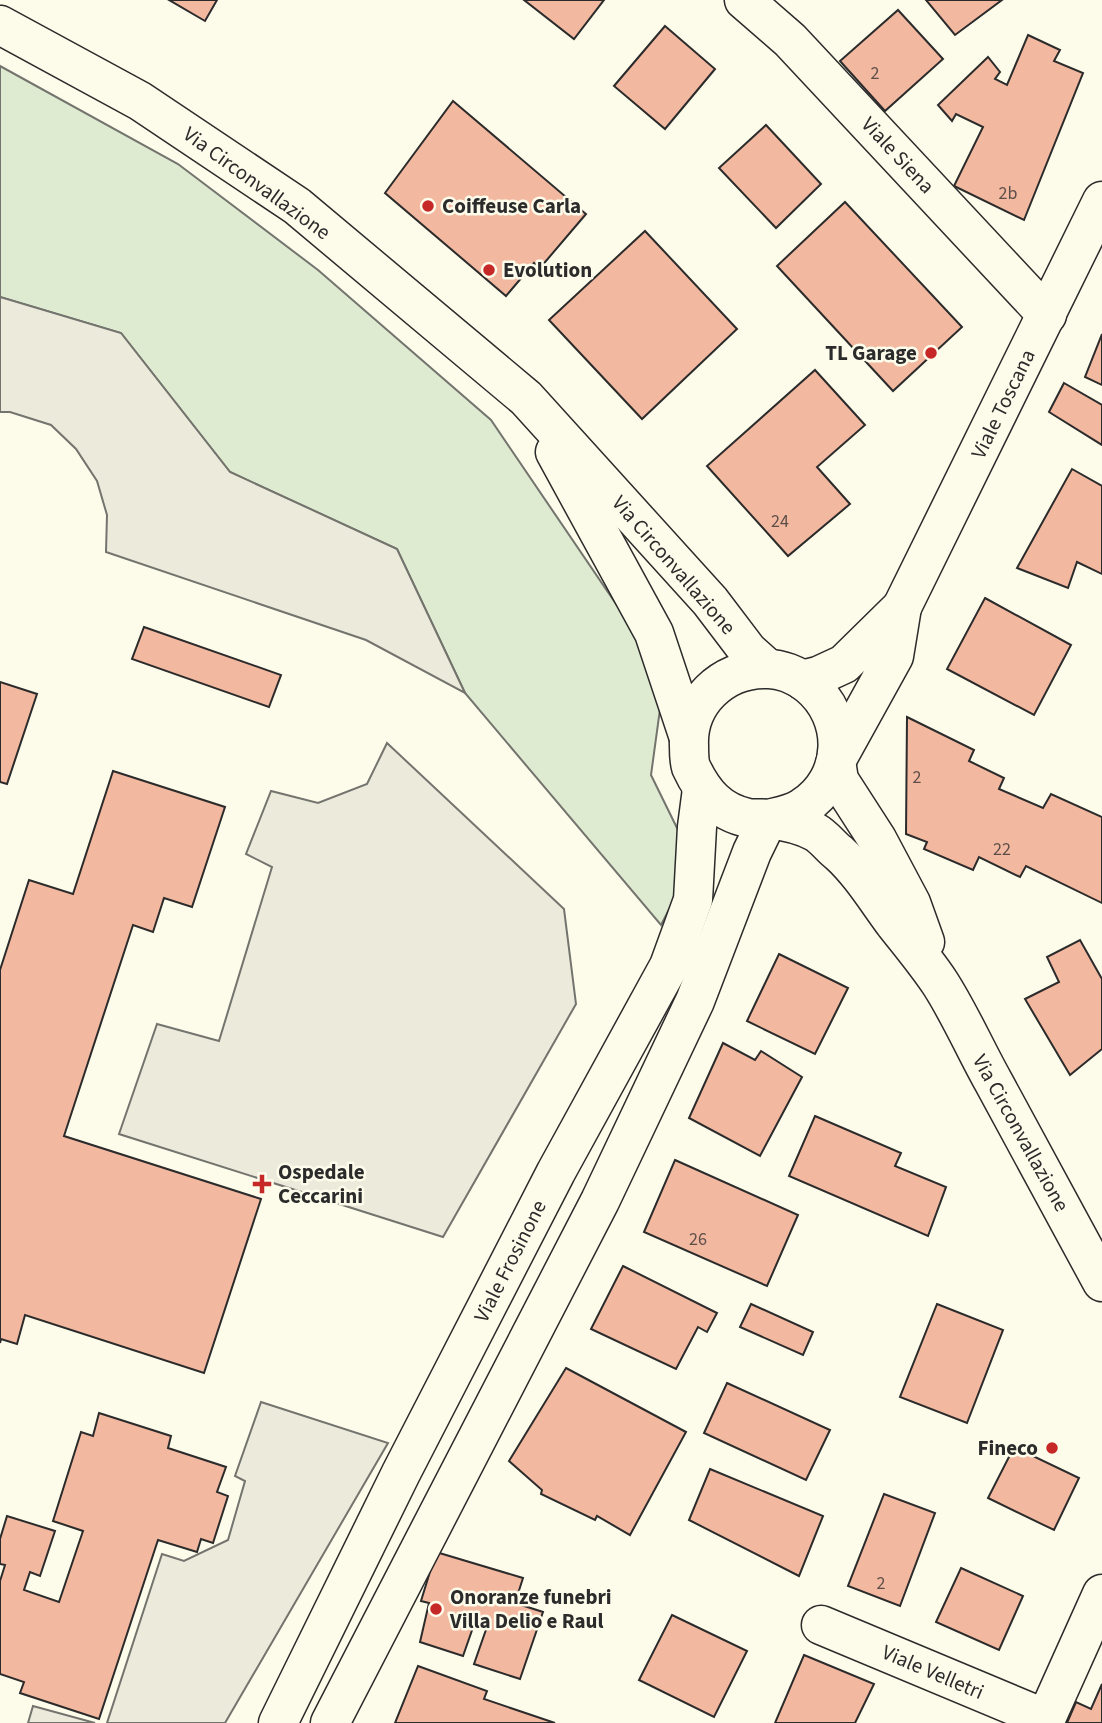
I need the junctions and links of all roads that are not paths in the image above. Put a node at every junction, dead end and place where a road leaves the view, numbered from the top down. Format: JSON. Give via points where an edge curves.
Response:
{"nodes":[{"id":1,"x":744,"y":0,"type":"edge"},
{"id":2,"x":0,"y":25,"type":"edge"},
{"id":3,"x":1102,"y":201,"type":"edge"},
{"id":4,"x":1047,"y":315,"type":"junction"},
{"id":5,"x":526,"y":398,"type":"junction"},
{"id":6,"x":902,"y":607,"type":"junction"},
{"id":7,"x":785,"y":674,"type":"junction"},
{"id":8,"x":688,"y":735,"type":"junction"},
{"id":9,"x":836,"y":761,"type":"junction"},
{"id":10,"x":702,"y":789,"type":"junction"},
{"id":11,"x":768,"y":819,"type":"junction"},
{"id":12,"x":940,"y":983,"type":"junction"},
{"id":13,"x":1102,"y":1282,"type":"edge"},
{"id":14,"x":1102,"y":1594,"type":"edge"},
{"id":15,"x":821,"y":1625,"type":"dead end"},
{"id":16,"x":1045,"y":1721,"type":"edge"},
{"id":17,"x":278,"y":1723,"type":"edge"},
{"id":18,"x":330,"y":1723,"type":"edge"}],
"edges":[{"from":1,"to":4,"type":"street","name":"Viale Siena","via":[[790,40]]},
{"from":2,"to":5,"type":"street","name":"Via Circonvallazione","via":[[140,101],[297,206]]},
{"from":3,"to":4,"type":"street","name":"Viale Toscana"},
{"from":4,"to":6,"type":"street","name":"Viale Toscana"},
{"from":5,"to":7,"type":"street","name":"Via Circonvallazione","via":[[710,601],[748,651]]},
{"from":5,"to":8,"type":"street","name":"Via Circonvallazione","via":[[654,634]]},
{"from":6,"to":7,"type":"street","name":"Viale Toscana","via":[[844,664],[818,676]]},
{"from":6,"to":9,"type":"street","name":"Viale Toscana","via":[[894,656]]},
{"from":7,"to":8,"type":"street","name":"Via Circonvallazione","via":[[748,670],[730,676],[701,700]]},
{"from":7,"to":9,"type":"street","name":"Via Circonvallazione","via":[[817,692],[829,706],[838,743]]},
{"from":8,"to":10,"type":"street","name":"Via Circonvallazione","via":[[690,763]]},
{"from":9,"to":11,"type":"street","name":"Via Circonvallazione","via":[[829,779],[803,807]]},
{"from":9,"to":12,"type":"street","name":"Via Circonvallazione","via":[[839,780],[911,903]]},
{"from":10,"to":11,"type":"street","name":"Via Circonvallazione","via":[[731,812]]},
{"from":10,"to":17,"type":"street","name":"Viale Frosinone","via":[[693,900],[669,966],[556,1172]]},
{"from":11,"to":12,"type":"street","name":"Via Circonvallazione","via":[[816,832],[851,864]]},
{"from":11,"to":18,"type":"street","via":[[695,1001],[600,1201]]},
{"from":12,"to":13,"type":"street","name":"Via Circonvallazione"},
{"from":14,"to":16,"type":"street"},
{"from":15,"to":16,"type":"street","name":"Viale Velletri"}]}
